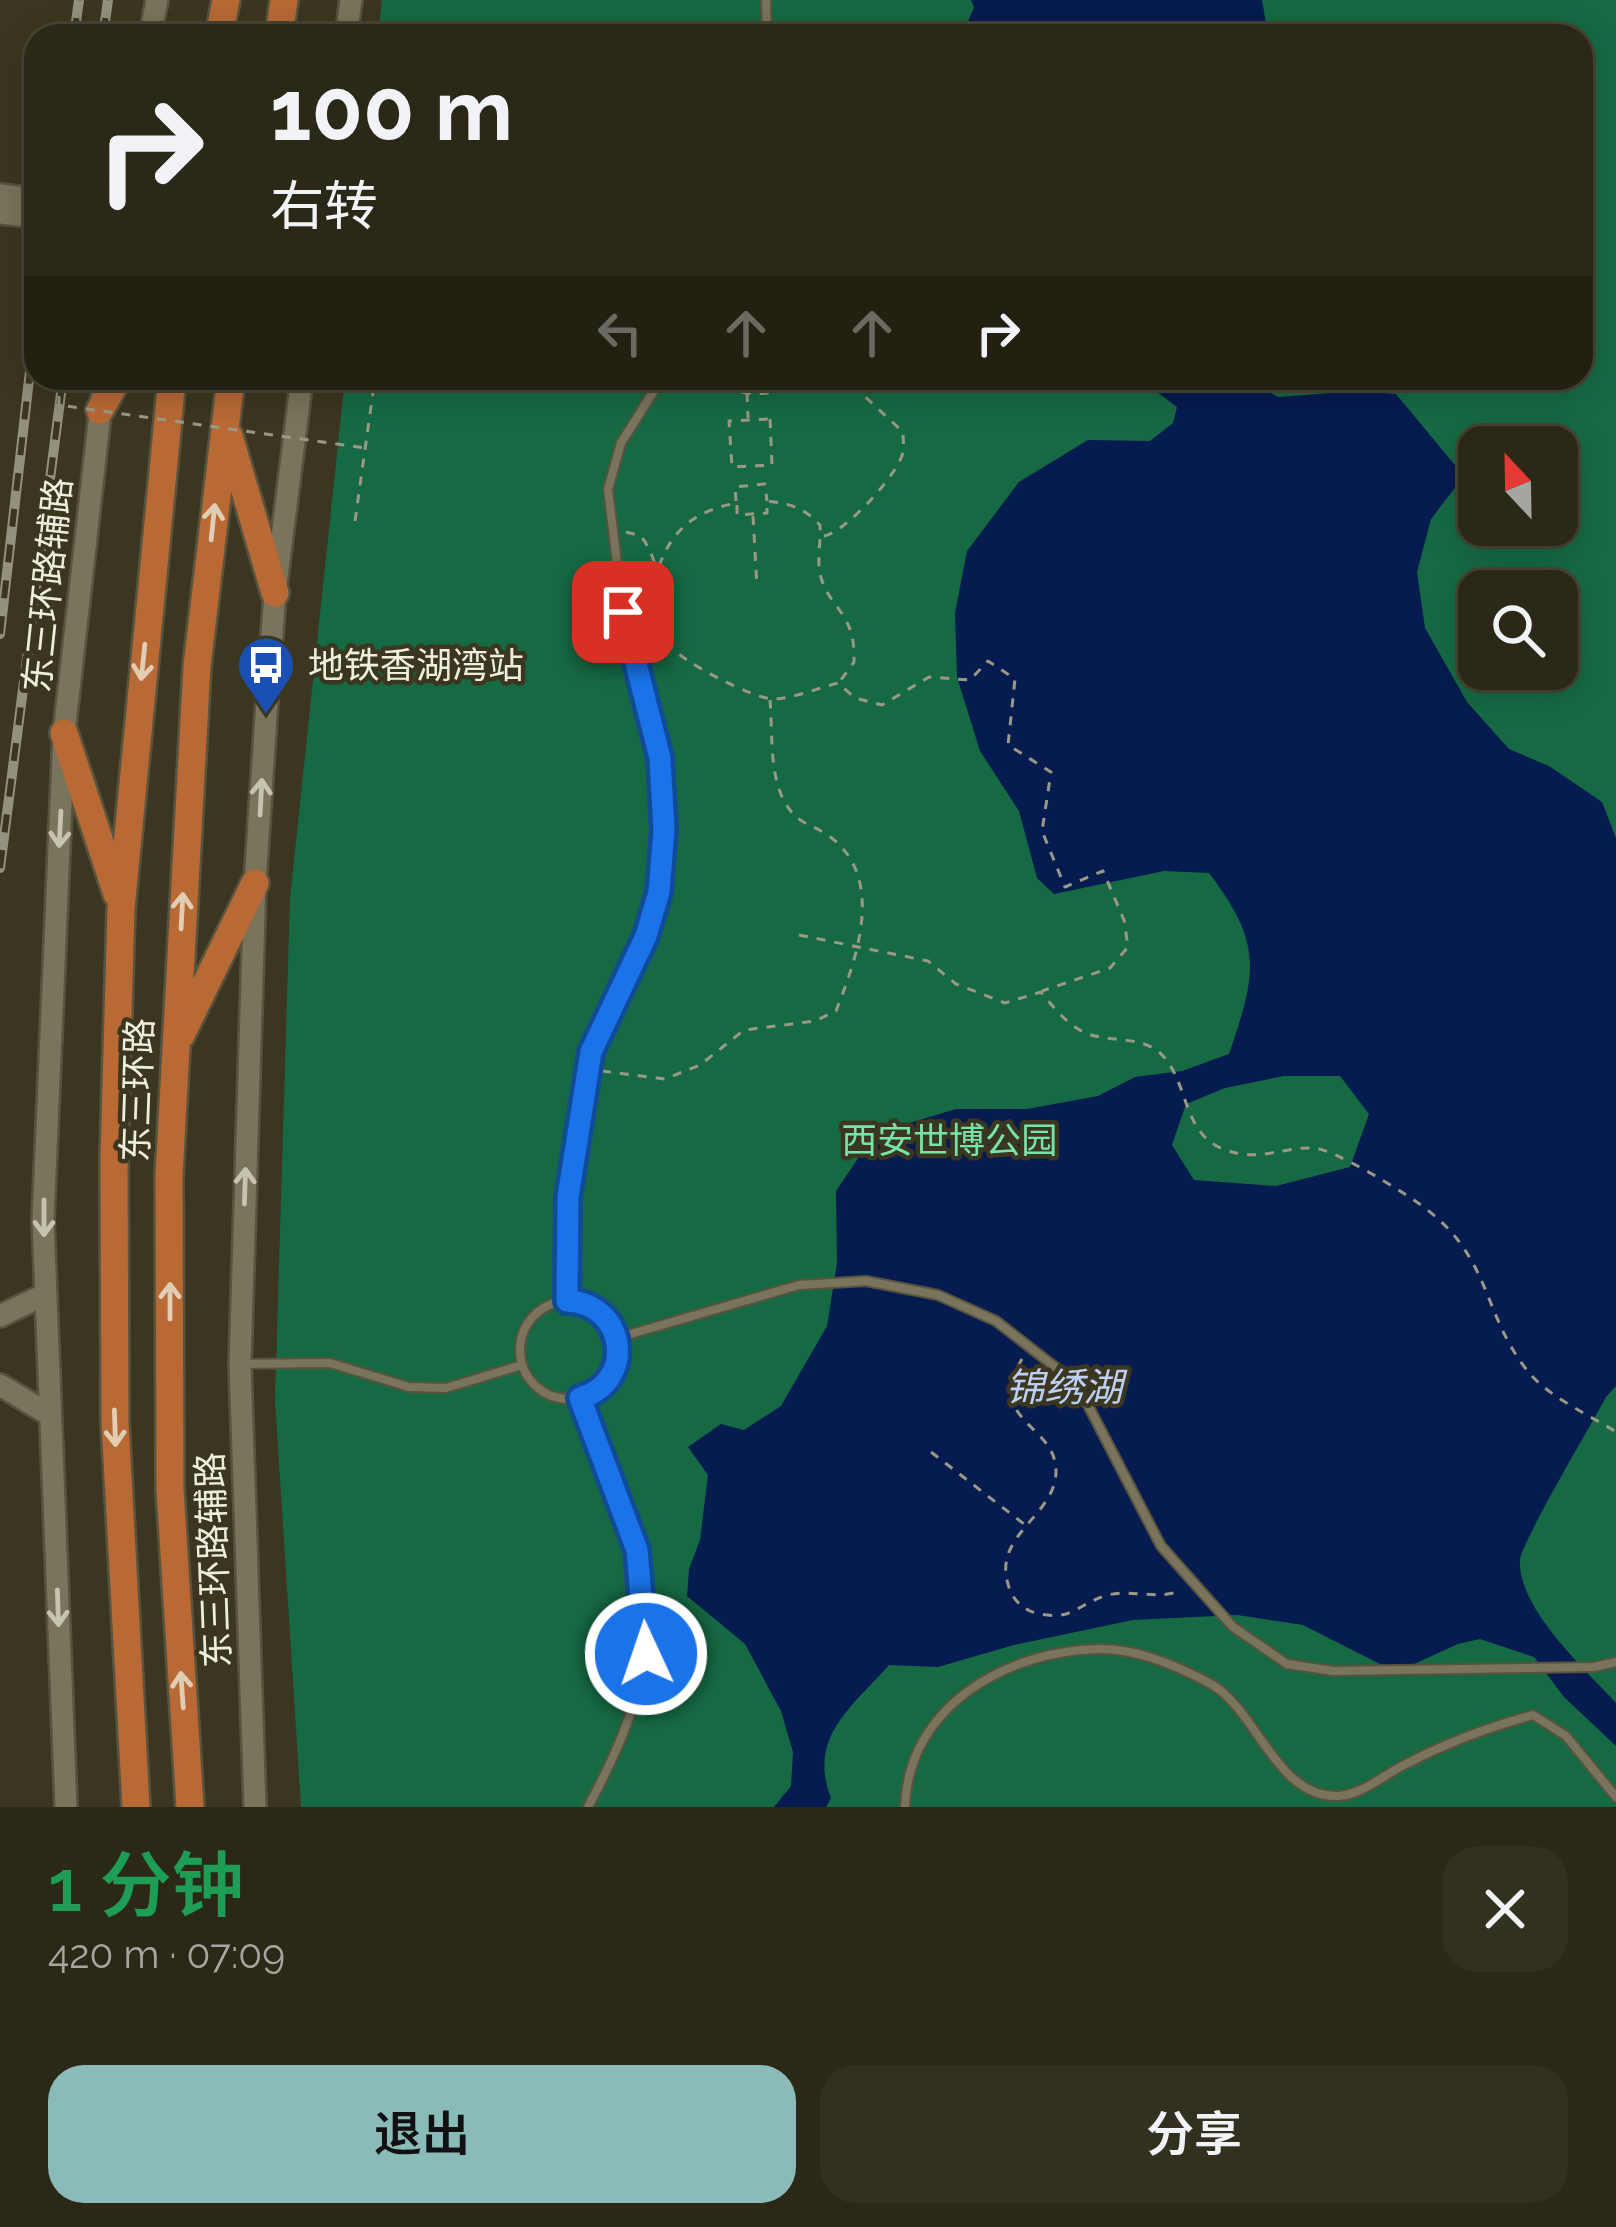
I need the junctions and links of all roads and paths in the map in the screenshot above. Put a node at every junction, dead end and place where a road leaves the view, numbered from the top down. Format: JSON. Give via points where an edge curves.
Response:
{"nodes":[{"id":1,"x":59,"y":390,"type":"edge"},
{"id":2,"x":102,"y":390,"type":"edge"},
{"id":3,"x":111,"y":390,"type":"edge"},
{"id":4,"x":171,"y":390,"type":"edge"},
{"id":5,"x":229,"y":390,"type":"edge"},
{"id":6,"x":300,"y":390,"type":"edge"},
{"id":7,"x":373,"y":390,"type":"edge"},
{"id":8,"x":654,"y":390,"type":"edge"},
{"id":9,"x":734,"y":390,"type":"edge"},
{"id":10,"x":787,"y":390,"type":"edge"},
{"id":11,"x":858,"y":390,"type":"edge"},
{"id":12,"x":747,"y":393,"type":"junction"},
{"id":13,"x":100,"y":410,"type":"junction"},
{"id":14,"x":748,"y":420,"type":"junction"},
{"id":15,"x":225,"y":421,"type":"junction"},
{"id":16,"x":365,"y":448,"type":"junction"},
{"id":17,"x":767,"y":501,"type":"junction"},
{"id":18,"x":736,"y":503,"type":"junction"},
{"id":19,"x":752,"y":514,"type":"junction"},
{"id":20,"x":355,"y":521,"type":"dead end"},
{"id":21,"x":611,"y":532,"type":"junction"},
{"id":22,"x":820,"y":536,"type":"junction"},
{"id":23,"x":658,"y":567,"type":"junction"},
{"id":24,"x":757,"y":588,"type":"dead end"},
{"id":25,"x":274,"y":593,"type":"junction"},
{"id":26,"x":838,"y":683,"type":"junction"},
{"id":27,"x":770,"y":700,"type":"junction"},
{"id":28,"x":64,"y":733,"type":"junction"},
{"id":29,"x":255,"y":883,"type":"junction"},
{"id":30,"x":122,"y":909,"type":"junction"},
{"id":31,"x":799,"y":935,"type":"dead end"},
{"id":32,"x":856,"y":947,"type":"junction"},
{"id":33,"x":1041,"y":992,"type":"junction"},
{"id":34,"x":174,"y":1050,"type":"junction"},
{"id":35,"x":588,"y":1069,"type":"junction"},
{"id":36,"x":46,"y":1294,"type":"junction"},
{"id":37,"x":567,"y":1301,"type":"junction"},
{"id":38,"x":0,"y":1316,"type":"edge"},
{"id":39,"x":617,"y":1337,"type":"junction"},
{"id":40,"x":1029,"y":1347,"type":"junction"},
{"id":41,"x":239,"y":1364,"type":"junction"},
{"id":42,"x":522,"y":1365,"type":"junction"},
{"id":43,"x":0,"y":1384,"type":"edge"},
{"id":44,"x":580,"y":1398,"type":"junction"},
{"id":45,"x":50,"y":1415,"type":"junction"},
{"id":46,"x":1616,"y":1432,"type":"edge"},
{"id":47,"x":931,"y":1452,"type":"dead end"},
{"id":48,"x":1024,"y":1524,"type":"junction"},
{"id":49,"x":1192,"y":1582,"type":"junction"},
{"id":50,"x":1616,"y":1662,"type":"edge"},
{"id":51,"x":1616,"y":1797,"type":"edge"},
{"id":52,"x":66,"y":1807,"type":"edge"},
{"id":53,"x":136,"y":1807,"type":"edge"},
{"id":54,"x":190,"y":1807,"type":"edge"},
{"id":55,"x":255,"y":1807,"type":"edge"},
{"id":56,"x":588,"y":1807,"type":"edge"},
{"id":57,"x":905,"y":1807,"type":"edge"}],
"edges":[{"from":1,"to":16,"type":"path","bridge":true,"via":[[59,405]]},
{"from":2,"to":13,"type":"main road","name":"东三环路辅路"},
{"from":3,"to":13,"type":"highway"},
{"from":4,"to":30,"type":"highway","name":"东三环路","one_way":true},
{"from":5,"to":15,"type":"highway","name":"东三环路"},
{"from":6,"to":25,"type":"main road","name":"东三环路辅路"},
{"from":7,"to":16,"type":"path"},
{"from":8,"to":21,"type":"lane","via":[[621,443],[608,489]]},
{"from":9,"to":12,"type":"path"},
{"from":10,"to":12,"type":"path"},
{"from":11,"to":22,"type":"path","via":[[902,432],[904,456],[853,522]]},
{"from":12,"to":14,"type":"path"},
{"from":13,"to":28,"type":"main road","name":"东三环路辅路"},
{"from":14,"to":14,"type":"path","via":[[729,422],[732,467],[772,465],[770,419]]},
{"from":15,"to":25,"type":"highway"},
{"from":34,"to":15,"type":"highway","name":"东三环路","one_way":true,"via":[[197,666]]},
{"from":16,"to":20,"type":"path"},
{"from":17,"to":18,"type":"path","via":[[765,484],[735,488]]},
{"from":17,"to":19,"type":"path","via":[[766,513]]},
{"from":17,"to":22,"type":"path","via":[[808,512]]},
{"from":18,"to":19,"type":"path","via":[[737,515]]},
{"from":18,"to":23,"type":"path","via":[[684,523]]},
{"from":19,"to":24,"type":"path"},
{"from":21,"to":23,"type":"path","via":[[641,536]]},
{"from":21,"to":35,"type":"lane","via":[[660,758],[664,830],[646,936]]},
{"from":22,"to":26,"type":"path","via":[[818,568],[855,647]]},
{"from":23,"to":27,"type":"path","via":[[668,644],[695,667]]},
{"from":29,"to":25,"type":"main road","name":"东三环路辅路","one_way":true},
{"from":26,"to":27,"type":"path"},
{"from":26,"to":33,"type":"path","via":[[882,705],[929,677],[970,680],[988,661],[1015,679],[1008,745],[1051,772],[1042,831],[1064,887],[1103,871],[1128,947],[1110,968]]},
{"from":27,"to":32,"type":"path","via":[[775,774],[788,808],[829,836],[862,884]]},
{"from":28,"to":30,"type":"highway"},
{"from":28,"to":36,"type":"main road","name":"东三环路辅路","one_way":true,"via":[[45,1128]]},
{"from":29,"to":34,"type":"highway"},
{"from":41,"to":29,"type":"main road","name":"东三环路辅路","one_way":true},
{"from":30,"to":53,"type":"highway","name":"东三环路","one_way":true,"via":[[115,1422]]},
{"from":31,"to":32,"type":"path"},
{"from":32,"to":33,"type":"path","via":[[928,962],[956,984],[1005,1003]]},
{"from":32,"to":35,"type":"path","via":[[836,1011],[815,1021],[745,1030],[700,1065],[665,1079]]},
{"from":33,"to":46,"type":"path","via":[[1087,1034],[1159,1053],[1216,1147],[1244,1156],[1335,1151],[1423,1205],[1461,1239],[1527,1372]]},
{"from":54,"to":34,"type":"highway","name":"东三环路","one_way":true,"via":[[170,1489]]},
{"from":35,"to":37,"type":"lane","via":[[568,1197]]},
{"from":36,"to":38,"type":"main road"},
{"from":36,"to":45,"type":"main road","name":"东三环路辅路"},
{"from":37,"to":39,"type":"lane","via":[[604,1314]]},
{"from":37,"to":42,"type":"lane","via":[[531,1318],[519,1348]]},
{"from":39,"to":40,"type":"lane","via":[[799,1285],[866,1282],[938,1294]]},
{"from":39,"to":44,"type":"lane","via":[[612,1375]]},
{"from":40,"to":48,"type":"path","via":[[1010,1395],[1056,1470],[1051,1495]]},
{"from":40,"to":49,"type":"lane","via":[[1077,1384],[1161,1546]]},
{"from":41,"to":42,"type":"lane","via":[[330,1363],[409,1387],[446,1388]]},
{"from":41,"to":55,"type":"main road","name":"东三环路辅路"},
{"from":42,"to":44,"type":"lane","via":[[555,1398]]},
{"from":43,"to":45,"type":"main road"},
{"from":44,"to":56,"type":"lane","via":[[637,1550],[646,1654],[626,1730]]},
{"from":45,"to":52,"type":"main road","name":"东三环路辅路","one_way":true},
{"from":47,"to":48,"type":"path"},
{"from":48,"to":49,"type":"path","via":[[1004,1569],[1010,1594],[1036,1614],[1064,1614],[1131,1590],[1166,1596]]},
{"from":49,"to":50,"type":"lane","via":[[1232,1628],[1287,1664],[1334,1670]]},
{"from":51,"to":57,"type":"lane","via":[[1566,1736],[1533,1715],[1340,1796],[1311,1791],[1217,1688],[1168,1662],[1102,1648],[1045,1654],[961,1694],[913,1761]]}]}
